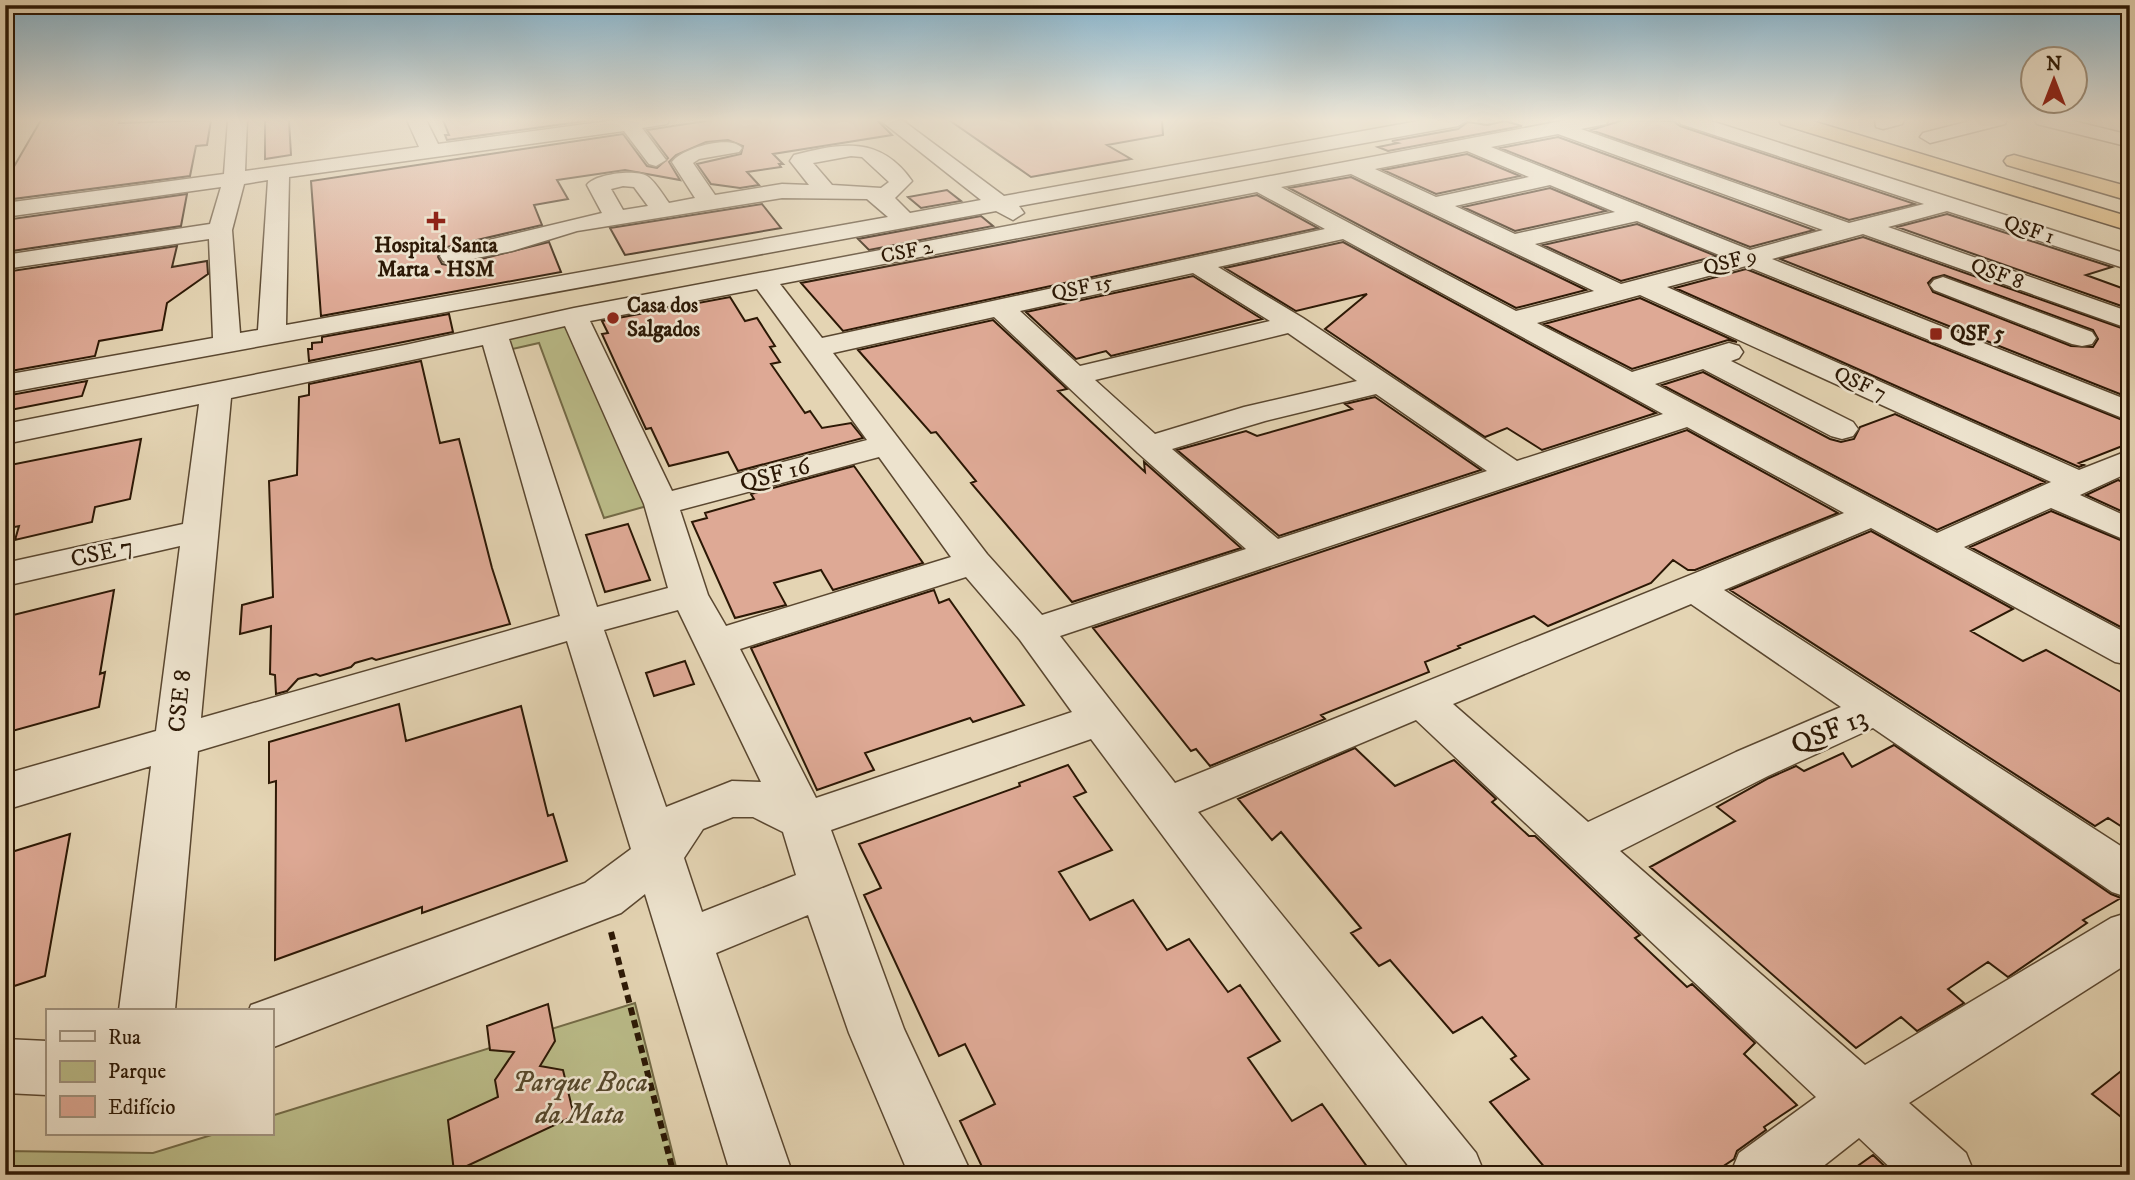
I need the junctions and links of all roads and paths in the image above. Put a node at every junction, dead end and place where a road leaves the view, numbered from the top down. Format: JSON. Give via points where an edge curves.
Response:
{"nodes":[{"id":1,"x":234,"y":175,"type":"edge"},
{"id":2,"x":264,"y":175,"type":"edge"},
{"id":3,"x":279,"y":175,"type":"edge"},
{"id":4,"x":691,"y":175,"type":"edge"},
{"id":5,"x":765,"y":175,"type":"edge"},
{"id":6,"x":812,"y":175,"type":"edge"},
{"id":7,"x":856,"y":175,"type":"edge"},
{"id":8,"x":894,"y":175,"type":"edge"},
{"id":9,"x":962,"y":175,"type":"edge"},
{"id":10,"x":1158,"y":175,"type":"edge"},
{"id":11,"x":1312,"y":175,"type":"edge"},
{"id":12,"x":1371,"y":175,"type":"edge"},
{"id":13,"x":1546,"y":175,"type":"edge"},
{"id":14,"x":1693,"y":175,"type":"edge"},
{"id":15,"x":1804,"y":175,"type":"edge"},
{"id":16,"x":1858,"y":175,"type":"edge"},
{"id":17,"x":1967,"y":175,"type":"edge"},
{"id":18,"x":2063,"y":175,"type":"edge"},
{"id":19,"x":1800,"y":176,"type":"dead end"},
{"id":20,"x":1553,"y":178,"type":"junction"},
{"id":21,"x":234,"y":179,"type":"junction"},
{"id":22,"x":1776,"y":181,"type":"dead end"},
{"id":23,"x":1260,"y":185,"type":"junction"},
{"id":24,"x":825,"y":190,"type":"junction"},
{"id":25,"x":1735,"y":190,"type":"junction"},
{"id":26,"x":782,"y":191,"type":"junction"},
{"id":27,"x":1488,"y":192,"type":"junction"},
{"id":28,"x":880,"y":194,"type":"junction"},
{"id":29,"x":2130,"y":194,"type":"edge"},
{"id":30,"x":709,"y":203,"type":"junction"},
{"id":31,"x":1001,"y":204,"type":"junction"},
{"id":32,"x":1948,"y":204,"type":"junction"},
{"id":33,"x":1432,"y":205,"type":"junction"},
{"id":34,"x":5,"y":210,"type":"edge"},
{"id":35,"x":664,"y":211,"type":"junction"},
{"id":36,"x":1637,"y":214,"type":"junction"},
{"id":37,"x":616,"y":218,"type":"junction"},
{"id":38,"x":910,"y":220,"type":"junction"},
{"id":39,"x":2130,"y":224,"type":"edge"},
{"id":40,"x":1033,"y":228,"type":"junction"},
{"id":41,"x":1572,"y":229,"type":"junction"},
{"id":42,"x":1856,"y":229,"type":"junction"},
{"id":43,"x":220,"y":230,"type":"junction"},
{"id":44,"x":1348,"y":231,"type":"junction"},
{"id":45,"x":1512,"y":242,"type":"junction"},
{"id":46,"x":452,"y":256,"type":"dead end"},
{"id":47,"x":1748,"y":257,"type":"junction"},
{"id":48,"x":5,"y":262,"type":"edge"},
{"id":49,"x":711,"y":263,"type":"junction"},
{"id":50,"x":2130,"y":263,"type":"edge"},
{"id":51,"x":1196,"y":264,"type":"junction"},
{"id":52,"x":759,"y":272,"type":"junction"},
{"id":53,"x":1993,"y":272,"type":"junction"},
{"id":54,"x":1630,"y":289,"type":"junction"},
{"id":55,"x":1923,"y":291,"type":"junction"},
{"id":56,"x":998,"y":306,"type":"junction"},
{"id":57,"x":1870,"y":307,"type":"junction"},
{"id":58,"x":574,"y":316,"type":"junction"},
{"id":59,"x":1512,"y":321,"type":"junction"},
{"id":60,"x":2130,"y":322,"type":"edge"},
{"id":61,"x":1293,"y":324,"type":"junction"},
{"id":62,"x":494,"y":334,"type":"junction"},
{"id":63,"x":272,"y":336,"type":"junction"},
{"id":64,"x":2082,"y":338,"type":"junction"},
{"id":65,"x":1764,"y":340,"type":"junction"},
{"id":66,"x":227,"y":344,"type":"junction"},
{"id":67,"x":817,"y":348,"type":"junction"},
{"id":68,"x":1705,"y":359,"type":"junction"},
{"id":69,"x":2006,"y":362,"type":"junction"},
{"id":70,"x":1074,"y":376,"type":"junction"},
{"id":71,"x":1631,"y":382,"type":"junction"},
{"id":72,"x":5,"y":384,"type":"edge"},
{"id":73,"x":1381,"y":384,"type":"junction"},
{"id":74,"x":216,"y":392,"type":"junction"},
{"id":75,"x":1908,"y":406,"type":"junction"},
{"id":76,"x":2130,"y":412,"type":"edge"},
{"id":77,"x":1693,"y":415,"type":"junction"},
{"id":78,"x":1842,"y":429,"type":"junction"},
{"id":79,"x":5,"y":434,"type":"edge"},
{"id":80,"x":889,"y":444,"type":"junction"},
{"id":81,"x":1149,"y":446,"type":"junction"},
{"id":82,"x":1768,"y":456,"type":"junction"},
{"id":83,"x":2130,"y":460,"type":"edge"},
{"id":84,"x":1513,"y":473,"type":"junction"},
{"id":85,"x":2066,"y":489,"type":"junction"},
{"id":86,"x":661,"y":504,"type":"junction"},
{"id":87,"x":1875,"y":513,"type":"junction"},
{"id":88,"x":199,"y":531,"type":"junction"},
{"id":89,"x":2130,"y":531,"type":"edge"},
{"id":90,"x":1935,"y":547,"type":"junction"},
{"id":91,"x":1272,"y":553,"type":"junction"},
{"id":92,"x":974,"y":562,"type":"junction"},
{"id":93,"x":5,"y":575,"type":"edge"},
{"id":94,"x":1696,"y":589,"type":"junction"},
{"id":95,"x":689,"y":595,"type":"junction"},
{"id":96,"x":582,"y":623,"type":"junction"},
{"id":97,"x":1034,"y":631,"type":"junction"},
{"id":98,"x":716,"y":643,"type":"junction"},
{"id":99,"x":2130,"y":652,"type":"edge"},
{"id":100,"x":1420,"y":699,"type":"junction"},
{"id":101,"x":1876,"y":709,"type":"junction"},
{"id":102,"x":1100,"y":719,"type":"junction"},
{"id":103,"x":176,"y":745,"type":"junction"},
{"id":104,"x":5,"y":792,"type":"edge"},
{"id":105,"x":1166,"y":806,"type":"junction"},
{"id":106,"x":804,"y":821,"type":"junction"},
{"id":107,"x":1583,"y":847,"type":"junction"},
{"id":108,"x":660,"y":855,"type":"junction"},
{"id":109,"x":2130,"y":878,"type":"edge"},
{"id":110,"x":824,"y":886,"type":"junction"},
{"id":111,"x":603,"y":898,"type":"junction"},
{"id":112,"x":2130,"y":934,"type":"edge"},
{"id":113,"x":688,"y":941,"type":"junction"},
{"id":114,"x":147,"y":1009,"type":"edge"},
{"id":115,"x":273,"y":1022,"type":"edge"},
{"id":116,"x":5,"y":1066,"type":"edge"},
{"id":117,"x":46,"y":1068,"type":"edge"},
{"id":118,"x":1861,"y":1100,"type":"junction"},
{"id":119,"x":674,"y":1175,"type":"edge"},
{"id":120,"x":762,"y":1175,"type":"edge"},
{"id":121,"x":942,"y":1175,"type":"edge"},
{"id":122,"x":1454,"y":1175,"type":"edge"},
{"id":123,"x":1761,"y":1175,"type":"edge"},
{"id":124,"x":1944,"y":1175,"type":"edge"}],
"edges":[{"from":1,"to":21,"type":"street"},
{"from":2,"to":21,"type":"street"},
{"from":3,"to":63,"type":"street"},
{"from":4,"to":30,"type":"street"},
{"from":5,"to":26,"type":"street"},
{"from":6,"to":24,"type":"street"},
{"from":7,"to":28,"type":"street"},
{"from":8,"to":28,"type":"street","via":[[900,186]]},
{"from":9,"to":31,"type":"street"},
{"from":10,"to":31,"type":"street"},
{"from":11,"to":23,"type":"street","name":"CSF 2"},
{"from":12,"to":33,"type":"street"},
{"from":13,"to":20,"type":"street"},
{"from":14,"to":25,"type":"street","name":"QSF 8"},
{"from":15,"to":19,"type":"street"},
{"from":16,"to":32,"type":"street","name":"QSF 1"},
{"from":17,"to":39,"type":"highway"},
{"from":18,"to":29,"type":"highway"},
{"from":20,"to":27,"type":"street"},
{"from":20,"to":36,"type":"street"},
{"from":21,"to":34,"type":"street"},
{"from":21,"to":43,"type":"street"},
{"from":22,"to":25,"type":"street"},
{"from":23,"to":40,"type":"street","name":"CSF 2"},
{"from":23,"to":44,"type":"street"},
{"from":24,"to":26,"type":"street"},
{"from":24,"to":28,"type":"street"},
{"from":25,"to":42,"type":"street","name":"QSF 8"},
{"from":26,"to":30,"type":"street"},
{"from":27,"to":33,"type":"street"},
{"from":27,"to":41,"type":"street"},
{"from":28,"to":38,"type":"street"},
{"from":30,"to":35,"type":"street"},
{"from":31,"to":38,"type":"street"},
{"from":31,"to":40,"type":"street"},
{"from":32,"to":42,"type":"street","name":"QSF 9"},
{"from":32,"to":50,"type":"street","name":"QSF 1"},
{"from":33,"to":45,"type":"street"},
{"from":35,"to":37,"type":"street"},
{"from":35,"to":37,"type":"street","via":[[640,181],[598,185]]},
{"from":36,"to":41,"type":"street"},
{"from":36,"to":47,"type":"street"},
{"from":37,"to":46,"type":"street","via":[[540,224],[503,246]]},
{"from":38,"to":52,"type":"street"},
{"from":40,"to":52,"type":"street","name":"CSF 2"},
{"from":41,"to":45,"type":"street"},
{"from":42,"to":47,"type":"street","name":"QSF 9"},
{"from":42,"to":53,"type":"street","name":"QSF 8"},
{"from":43,"to":48,"type":"street"},
{"from":43,"to":66,"type":"street"},
{"from":44,"to":51,"type":"street","name":"QSF 15"},
{"from":44,"to":59,"type":"street"},
{"from":45,"to":54,"type":"street"},
{"from":47,"to":54,"type":"street","name":"QSF 9"},
{"from":47,"to":57,"type":"street"},
{"from":49,"to":52,"type":"street"},
{"from":49,"to":52,"type":"street","via":[[716,278]]},
{"from":49,"to":63,"type":"street","via":[[492,312],[461,302]]},
{"from":51,"to":56,"type":"street","name":"QSF 15"},
{"from":51,"to":61,"type":"street"},
{"from":52,"to":58,"type":"street"},
{"from":52,"to":67,"type":"street"},
{"from":53,"to":55,"type":"street"},
{"from":53,"to":60,"type":"street","name":"QSF 8"},
{"from":54,"to":59,"type":"street","name":"QSF 9"},
{"from":54,"to":65,"type":"street","name":"QSF 7"},
{"from":55,"to":57,"type":"street"},
{"from":55,"to":64,"type":"street"},
{"from":56,"to":67,"type":"street","name":"QSF 15"},
{"from":56,"to":70,"type":"street"},
{"from":57,"to":69,"type":"street"},
{"from":58,"to":62,"type":"street"},
{"from":58,"to":86,"type":"street"},
{"from":59,"to":71,"type":"street"},
{"from":60,"to":64,"type":"street"},
{"from":61,"to":70,"type":"street"},
{"from":61,"to":73,"type":"street"},
{"from":62,"to":74,"type":"street"},
{"from":62,"to":96,"type":"street"},
{"from":63,"to":66,"type":"street"},
{"from":64,"to":69,"type":"street"},
{"from":65,"to":68,"type":"street"},
{"from":65,"to":75,"type":"street","name":"QSF 7"},
{"from":66,"to":72,"type":"street"},
{"from":67,"to":80,"type":"street"},
{"from":68,"to":71,"type":"street"},
{"from":68,"to":78,"type":"street"},
{"from":69,"to":76,"type":"street"},
{"from":70,"to":81,"type":"street"},
{"from":71,"to":77,"type":"street"},
{"from":73,"to":81,"type":"street","via":[[1255,414]]},
{"from":73,"to":84,"type":"street"},
{"from":74,"to":79,"type":"street"},
{"from":74,"to":88,"type":"street","name":"CSE 8"},
{"from":75,"to":78,"type":"street"},
{"from":75,"to":85,"type":"street","name":"QSF 7"},
{"from":77,"to":82,"type":"street"},
{"from":77,"to":84,"type":"street"},
{"from":78,"to":82,"type":"street"},
{"from":80,"to":86,"type":"street","name":"QSF 16"},
{"from":80,"to":92,"type":"street"},
{"from":81,"to":91,"type":"street"},
{"from":82,"to":87,"type":"street"},
{"from":83,"to":85,"type":"street"},
{"from":84,"to":91,"type":"street"},
{"from":85,"to":89,"type":"street","name":"QSF 7"},
{"from":85,"to":90,"type":"street"},
{"from":86,"to":95,"type":"street"},
{"from":87,"to":90,"type":"street"},
{"from":87,"to":94,"type":"street"},
{"from":88,"to":93,"type":"street","name":"CSE 7"},
{"from":88,"to":103,"type":"street","name":"CSE 8"},
{"from":90,"to":99,"type":"street"},
{"from":91,"to":97,"type":"street"},
{"from":92,"to":97,"type":"street"},
{"from":92,"to":98,"type":"street"},
{"from":94,"to":100,"type":"street"},
{"from":94,"to":101,"type":"street"},
{"from":95,"to":96,"type":"street"},
{"from":95,"to":98,"type":"street"},
{"from":96,"to":103,"type":"street"},
{"from":96,"to":108,"type":"street"},
{"from":97,"to":102,"type":"street"},
{"from":98,"to":106,"type":"street"},
{"from":100,"to":105,"type":"street"},
{"from":100,"to":107,"type":"street"},
{"from":101,"to":107,"type":"street","name":"QSF 13"},
{"from":101,"to":109,"type":"street","name":"QSF 13"},
{"from":102,"to":105,"type":"street"},
{"from":102,"to":106,"type":"street"},
{"from":103,"to":104,"type":"street"},
{"from":103,"to":114,"type":"street","name":"CSE 8"},
{"from":105,"to":122,"type":"street"},
{"from":106,"to":108,"type":"street","via":[[759,799],[732,799],[687,816]]},
{"from":106,"to":110,"type":"street"},
{"from":107,"to":118,"type":"street"},
{"from":108,"to":111,"type":"street"},
{"from":108,"to":113,"type":"street"},
{"from":110,"to":113,"type":"street"},
{"from":110,"to":121,"type":"street","via":[[877,1033]]},
{"from":111,"to":115,"type":"street"},
{"from":111,"to":119,"type":"path"},
{"from":112,"to":118,"type":"street"},
{"from":113,"to":120,"type":"street"},
{"from":116,"to":117,"type":"street"},
{"from":118,"to":123,"type":"street"},
{"from":118,"to":124,"type":"street"}]}
